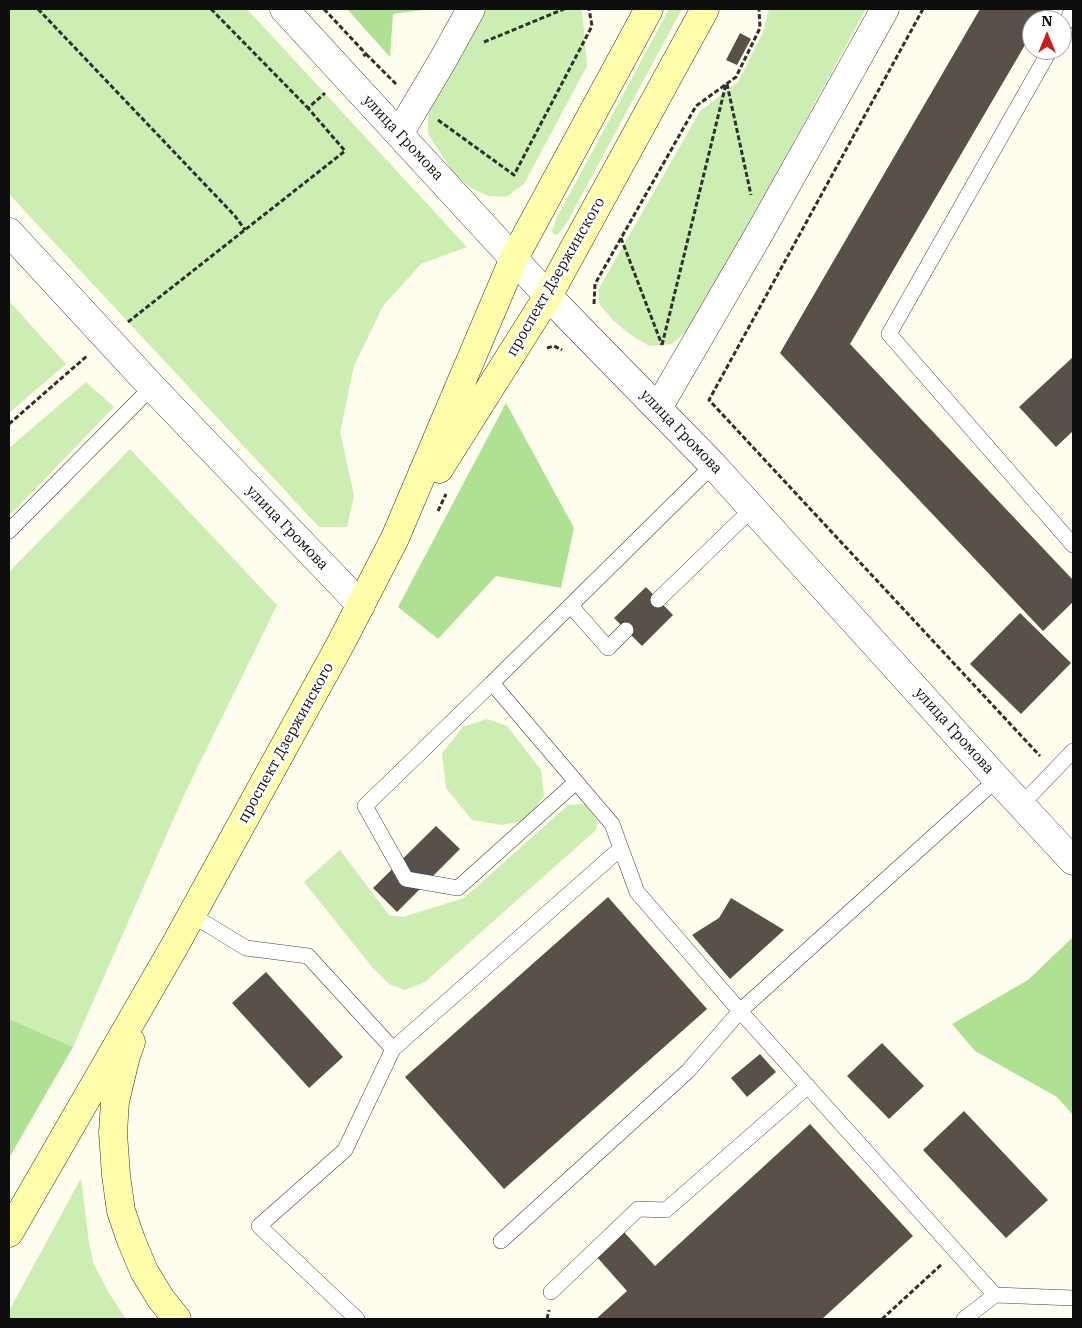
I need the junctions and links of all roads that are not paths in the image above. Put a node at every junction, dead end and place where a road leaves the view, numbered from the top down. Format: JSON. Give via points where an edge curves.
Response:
{"nodes":[{"id":1,"x":284,"y":9,"type":"edge"},
{"id":2,"x":471,"y":9,"type":"edge"},
{"id":3,"x":649,"y":9,"type":"edge"},
{"id":4,"x":705,"y":9,"type":"edge"},
{"id":5,"x":885,"y":9,"type":"edge"},
{"id":6,"x":1044,"y":60,"type":"edge"},
{"id":7,"x":399,"y":134,"type":"junction"},
{"id":8,"x":9,"y":232,"type":"edge"},
{"id":9,"x":514,"y":258,"type":"junction"},
{"id":10,"x":548,"y":296,"type":"junction"},
{"id":11,"x":152,"y":387,"type":"junction"},
{"id":12,"x":658,"y":408,"type":"junction"},
{"id":13,"x":713,"y":465,"type":"junction"},
{"id":14,"x":753,"y":508,"type":"junction"},
{"id":15,"x":9,"y":531,"type":"edge"},
{"id":16,"x":395,"y":538,"type":"junction"},
{"id":17,"x":1073,"y":545,"type":"edge"},
{"id":18,"x":658,"y":600,"type":"dead end"},
{"id":19,"x":361,"y":605,"type":"junction"},
{"id":20,"x":571,"y":606,"type":"junction"},
{"id":21,"x":626,"y":630,"type":"dead end"},
{"id":22,"x":492,"y":683,"type":"junction"},
{"id":23,"x":1073,"y":751,"type":"edge"},
{"id":24,"x":997,"y":779,"type":"junction"},
{"id":25,"x":576,"y":782,"type":"junction"},
{"id":26,"x":1021,"y":805,"type":"junction"},
{"id":27,"x":620,"y":849,"type":"junction"},
{"id":28,"x":1073,"y":861,"type":"edge"},
{"id":29,"x":192,"y":915,"type":"junction"},
{"id":30,"x":174,"y":947,"type":"junction"},
{"id":31,"x":740,"y":1011,"type":"junction"},
{"id":32,"x":393,"y":1049,"type":"junction"},
{"id":33,"x":808,"y":1086,"type":"junction"},
{"id":34,"x":9,"y":1234,"type":"edge"},
{"id":35,"x":501,"y":1241,"type":"dead end"},
{"id":36,"x":551,"y":1292,"type":"dead end"},
{"id":37,"x":995,"y":1295,"type":"junction"},
{"id":38,"x":1073,"y":1298,"type":"edge"},
{"id":39,"x":177,"y":1319,"type":"edge"},
{"id":40,"x":357,"y":1319,"type":"edge"},
{"id":41,"x":964,"y":1319,"type":"edge"}],
"edges":[{"from":1,"to":7,"type":"street","name":"улица Громова"},
{"from":2,"to":7,"type":"street"},
{"from":3,"to":9,"type":"main road","name":"проспект Дзержинского"},
{"from":4,"to":10,"type":"main road","name":"проспект Дзержинского"},
{"from":5,"to":12,"type":"street"},
{"from":6,"to":17,"type":"lane","via":[[889,334]]},
{"from":7,"to":9,"type":"street","name":"улица Громова"},
{"from":8,"to":11,"type":"street","name":"улица Громова"},
{"from":9,"to":10,"type":"street","name":"улица Громова"},
{"from":9,"to":16,"type":"main road","name":"проспект Дзержинского"},
{"from":10,"to":12,"type":"street","name":"улица Громова"},
{"from":10,"to":16,"type":"main road","name":"проспект Дзержинского"},
{"from":11,"to":15,"type":"lane"},
{"from":11,"to":19,"type":"street","name":"улица Громова"},
{"from":12,"to":13,"type":"street","name":"улица Громова"},
{"from":13,"to":14,"type":"street","name":"улица Громова"},
{"from":13,"to":20,"type":"lane"},
{"from":14,"to":18,"type":"lane"},
{"from":14,"to":24,"type":"street","name":"улица Громова"},
{"from":16,"to":19,"type":"main road","name":"проспект Дзержинского"},
{"from":19,"to":29,"type":"main road","name":"проспект Дзержинского"},
{"from":20,"to":21,"type":"lane","via":[[608,648]]},
{"from":20,"to":22,"type":"lane"},
{"from":22,"to":25,"type":"lane"},
{"from":22,"to":25,"type":"lane","via":[[365,806],[406,878],[458,888]]},
{"from":23,"to":26,"type":"lane"},
{"from":24,"to":26,"type":"street","name":"улица Громова"},
{"from":24,"to":31,"type":"lane"},
{"from":25,"to":27,"type":"lane","via":[[612,824]]},
{"from":26,"to":28,"type":"street","name":"улица Громова"},
{"from":27,"to":31,"type":"lane","via":[[637,892]]},
{"from":27,"to":32,"type":"lane"},
{"from":29,"to":30,"type":"main road","name":"проспект Дзержинского"},
{"from":29,"to":32,"type":"lane","via":[[246,948],[308,956]]},
{"from":30,"to":34,"type":"main road"},
{"from":30,"to":39,"type":"main road","via":[[147,1002],[126,1056],[115,1101],[112,1133],[121,1211],[144,1271]]},
{"from":31,"to":33,"type":"lane"},
{"from":31,"to":35,"type":"lane","via":[[688,1071]]},
{"from":32,"to":40,"type":"lane","via":[[345,1150],[259,1226]]},
{"from":33,"to":36,"type":"lane","via":[[666,1210],[638,1210]]},
{"from":33,"to":37,"type":"lane"},
{"from":37,"to":38,"type":"lane"},
{"from":37,"to":41,"type":"lane"}]}
